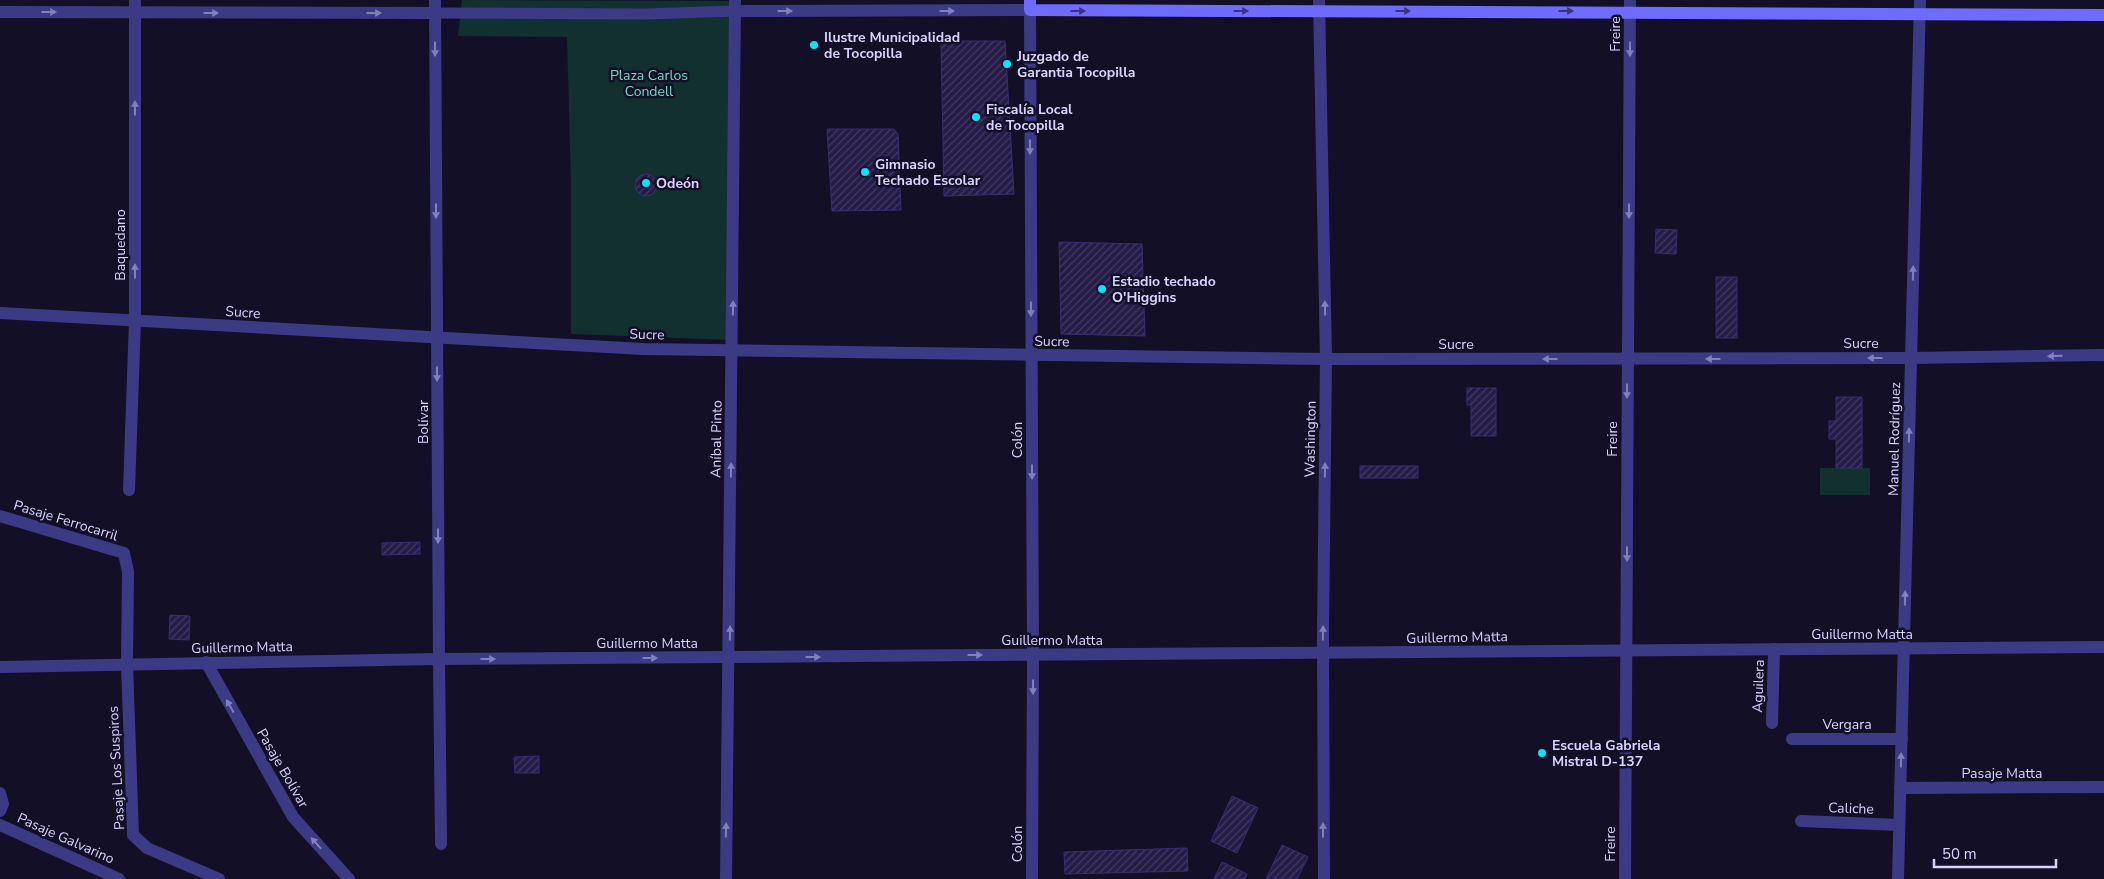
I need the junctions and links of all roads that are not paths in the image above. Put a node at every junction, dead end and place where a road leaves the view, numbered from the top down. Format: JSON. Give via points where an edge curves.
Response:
{"nodes":[{"id":1,"x":435,"y":0,"type":"edge"},
{"id":2,"x":1920,"y":0,"type":"edge"},
{"id":3,"x":1030,"y":5,"type":"edge"},
{"id":4,"x":1319,"y":5,"type":"edge"},
{"id":5,"x":136,"y":6,"type":"edge"},
{"id":6,"x":735,"y":6,"type":"edge"},
{"id":7,"x":1630,"y":6,"type":"edge"},
{"id":8,"x":0,"y":12,"type":"edge"},
{"id":9,"x":435,"y":14,"type":"junction"},
{"id":10,"x":1920,"y":15,"type":"junction"},
{"id":11,"x":2104,"y":15,"type":"edge"},
{"id":12,"x":0,"y":313,"type":"edge"},
{"id":13,"x":135,"y":320,"type":"junction"},
{"id":14,"x":437,"y":339,"type":"junction"},
{"id":15,"x":732,"y":351,"type":"junction"},
{"id":16,"x":1031,"y":356,"type":"junction"},
{"id":17,"x":2104,"y":356,"type":"edge"},
{"id":18,"x":1911,"y":358,"type":"junction"},
{"id":19,"x":1326,"y":359,"type":"junction"},
{"id":20,"x":1628,"y":359,"type":"junction"},
{"id":21,"x":129,"y":490,"type":"dead end"},
{"id":22,"x":0,"y":516,"type":"edge"},
{"id":23,"x":2104,"y":647,"type":"edge"},
{"id":24,"x":1904,"y":648,"type":"junction"},
{"id":25,"x":1774,"y":649,"type":"junction"},
{"id":26,"x":1626,"y":650,"type":"junction"},
{"id":27,"x":1322,"y":653,"type":"junction"},
{"id":28,"x":1033,"y":655,"type":"junction"},
{"id":29,"x":729,"y":657,"type":"junction"},
{"id":30,"x":439,"y":659,"type":"junction"},
{"id":31,"x":206,"y":662,"type":"junction"},
{"id":32,"x":127,"y":664,"type":"junction"},
{"id":33,"x":0,"y":667,"type":"edge"},
{"id":34,"x":1772,"y":723,"type":"dead end"},
{"id":35,"x":1792,"y":739,"type":"dead end"},
{"id":36,"x":1902,"y":739,"type":"junction"},
{"id":37,"x":2104,"y":787,"type":"edge"},
{"id":38,"x":1900,"y":788,"type":"junction"},
{"id":39,"x":0,"y":793,"type":"edge"},
{"id":40,"x":0,"y":811,"type":"edge"},
{"id":41,"x":1801,"y":821,"type":"dead end"},
{"id":42,"x":0,"y":825,"type":"edge"},
{"id":43,"x":1899,"y":825,"type":"junction"},
{"id":44,"x":441,"y":844,"type":"dead end"},
{"id":45,"x":119,"y":879,"type":"edge"},
{"id":46,"x":219,"y":879,"type":"edge"},
{"id":47,"x":349,"y":879,"type":"edge"},
{"id":48,"x":726,"y":879,"type":"edge"},
{"id":49,"x":1032,"y":879,"type":"edge"},
{"id":50,"x":1324,"y":879,"type":"edge"},
{"id":51,"x":1625,"y":879,"type":"edge"},
{"id":52,"x":1898,"y":879,"type":"edge"}],
"edges":[{"from":1,"to":9,"type":"street","name":"Bolívar"},
{"from":2,"to":10,"type":"street","name":"Manuel Rodríguez"},
{"from":3,"to":4,"type":"main road","one_way":true},
{"from":6,"to":3,"type":"street","one_way":true},
{"from":3,"to":16,"type":"street","name":"Colón","one_way":true},
{"from":4,"to":7,"type":"main road","one_way":true},
{"from":19,"to":4,"type":"street","name":"Washington","one_way":true},
{"from":8,"to":5,"type":"street","one_way":true},
{"from":5,"to":9,"type":"street","one_way":true},
{"from":13,"to":5,"type":"street","name":"Baquedano","one_way":true},
{"from":6,"to":9,"type":"street","via":[[645,14]]},
{"from":15,"to":6,"type":"street","name":"Aníbal Pinto","one_way":true},
{"from":7,"to":10,"type":"main road"},
{"from":7,"to":20,"type":"street","name":"Freire","one_way":true},
{"from":9,"to":14,"type":"street","name":"Bolívar","one_way":true},
{"from":10,"to":11,"type":"main road"},
{"from":18,"to":10,"type":"street","name":"Manuel Rodríguez","one_way":true},
{"from":12,"to":13,"type":"street","name":"Sucre"},
{"from":13,"to":14,"type":"street","name":"Sucre"},
{"from":13,"to":21,"type":"street","name":"Baquedano"},
{"from":14,"to":15,"type":"street","name":"Sucre"},
{"from":14,"to":30,"type":"street","name":"Bolívar","one_way":true},
{"from":15,"to":16,"type":"street","name":"Sucre"},
{"from":29,"to":15,"type":"street","name":"Aníbal Pinto","one_way":true},
{"from":16,"to":19,"type":"street","name":"Sucre"},
{"from":16,"to":28,"type":"street","name":"Colón","one_way":true},
{"from":17,"to":18,"type":"street","name":"Sucre","one_way":true},
{"from":18,"to":20,"type":"street","name":"Sucre","one_way":true},
{"from":24,"to":18,"type":"street","name":"Manuel Rodríguez","one_way":true},
{"from":20,"to":19,"type":"street","name":"Sucre","one_way":true},
{"from":27,"to":19,"type":"street","name":"Washington","one_way":true},
{"from":20,"to":26,"type":"street","name":"Freire","one_way":true},
{"from":22,"to":32,"type":"street","name":"Pasaje Ferrocarril","via":[[124,554],[128,572]]},
{"from":23,"to":24,"type":"street","name":"Guillermo Matta"},
{"from":24,"to":25,"type":"street","name":"Guillermo Matta"},
{"from":24,"to":36,"type":"street","name":"Manuel Rodríguez"},
{"from":25,"to":26,"type":"street","name":"Guillermo Matta"},
{"from":25,"to":34,"type":"street","name":"Aguilera"},
{"from":26,"to":27,"type":"street","name":"Guillermo Matta"},
{"from":26,"to":51,"type":"street","name":"Freire"},
{"from":27,"to":28,"type":"street","name":"Guillermo Matta"},
{"from":50,"to":27,"type":"street","name":"Washington","one_way":true},
{"from":29,"to":28,"type":"street","name":"Guillermo Matta","one_way":true},
{"from":28,"to":49,"type":"street","name":"Colón","one_way":true},
{"from":30,"to":29,"type":"street","name":"Guillermo Matta","one_way":true},
{"from":48,"to":29,"type":"street","name":"Aníbal Pinto","one_way":true},
{"from":30,"to":31,"type":"street","name":"Guillermo Matta"},
{"from":30,"to":44,"type":"street","name":"Bolívar"},
{"from":31,"to":32,"type":"street","name":"Guillermo Matta"},
{"from":47,"to":31,"type":"street","name":"Pasaje Bolívar","one_way":true,"via":[[293,817]]},
{"from":32,"to":33,"type":"street","name":"Guillermo Matta"},
{"from":32,"to":46,"type":"street","name":"Pasaje Los Suspiros","via":[[134,835],[147,848]]},
{"from":35,"to":36,"type":"street","name":"Vergara"},
{"from":38,"to":36,"type":"street","name":"Manuel Rodríguez","one_way":true},
{"from":37,"to":38,"type":"street","name":"Pasaje Matta"},
{"from":38,"to":43,"type":"street","name":"Manuel Rodríguez"},
{"from":39,"to":40,"type":"street","via":[[3,804]]},
{"from":41,"to":43,"type":"street","name":"Caliche"},
{"from":42,"to":45,"type":"street","name":"Pasaje Galvarino"},
{"from":43,"to":52,"type":"street","name":"Manuel Rodríguez"}]}
